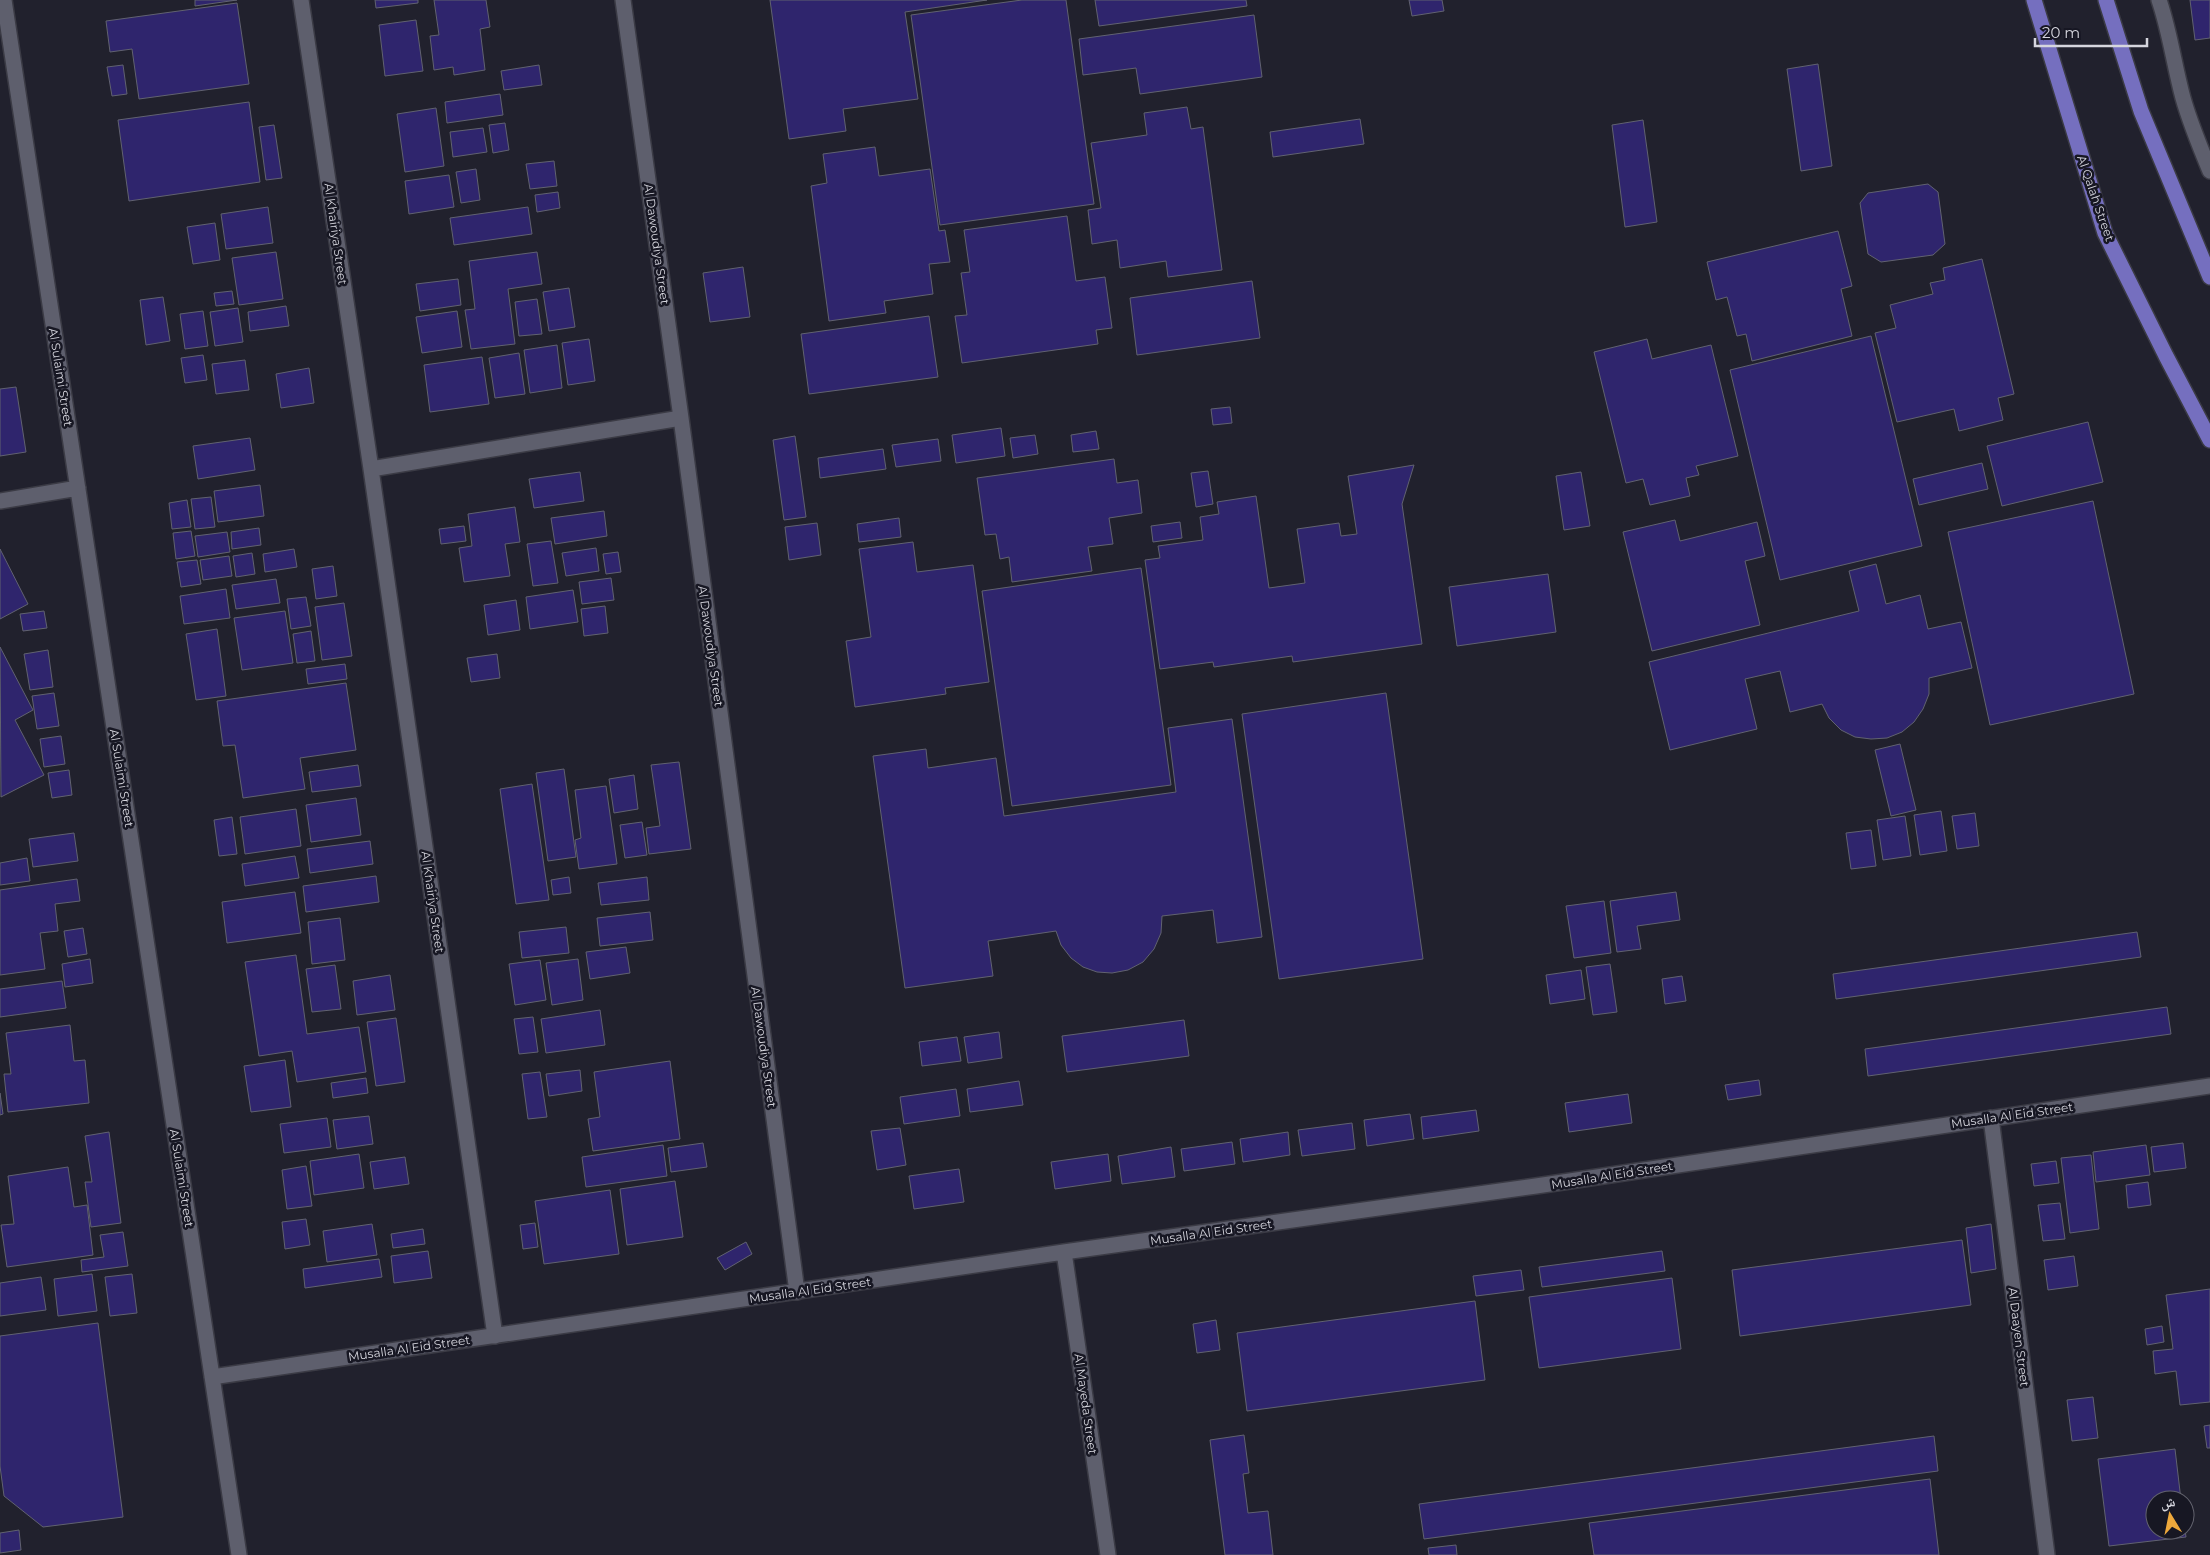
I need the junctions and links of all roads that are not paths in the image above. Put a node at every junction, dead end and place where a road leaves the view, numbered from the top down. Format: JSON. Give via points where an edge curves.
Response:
{"nodes":[{"id":1,"x":4,"y":0,"type":"edge"},
{"id":2,"x":301,"y":0,"type":"edge"},
{"id":3,"x":623,"y":0,"type":"edge"},
{"id":4,"x":2034,"y":0,"type":"edge"},
{"id":5,"x":2106,"y":0,"type":"edge"},
{"id":6,"x":2159,"y":0,"type":"edge"},
{"id":7,"x":2210,"y":171,"type":"edge"},
{"id":8,"x":2210,"y":277,"type":"edge"},
{"id":9,"x":681,"y":418,"type":"junction"},
{"id":10,"x":2210,"y":440,"type":"edge"},
{"id":11,"x":371,"y":469,"type":"junction"},
{"id":12,"x":78,"y":488,"type":"junction"},
{"id":13,"x":0,"y":501,"type":"edge"},
{"id":14,"x":2210,"y":1086,"type":"edge"},
{"id":15,"x":1991,"y":1118,"type":"junction"},
{"id":16,"x":1064,"y":1252,"type":"junction"},
{"id":17,"x":796,"y":1292,"type":"junction"},
{"id":18,"x":495,"y":1336,"type":"junction"},
{"id":19,"x":212,"y":1377,"type":"junction"},
{"id":20,"x":240,"y":1555,"type":"edge"},
{"id":21,"x":1108,"y":1555,"type":"edge"},
{"id":22,"x":2047,"y":1555,"type":"edge"}],
"edges":[{"from":1,"to":12,"type":"street","name":"Al Sulaimi Street"},
{"from":2,"to":11,"type":"street","name":"Al Khairiya Street"},
{"from":3,"to":9,"type":"street","name":"Al Dawoudiya Street"},
{"from":4,"to":10,"type":"main road","name":"Al Qalah Street","via":[[2106,233]]},
{"from":5,"to":8,"type":"main road","via":[[2141,111]]},
{"from":6,"to":7,"type":"street","via":[[2184,99]]},
{"from":9,"to":11,"type":"street"},
{"from":9,"to":17,"type":"street","name":"Al Dawoudiya Street"},
{"from":11,"to":18,"type":"street","name":"Al Khairiya Street"},
{"from":12,"to":13,"type":"street"},
{"from":12,"to":19,"type":"street","name":"Al Sulaimi Street"},
{"from":14,"to":15,"type":"street","name":"Musalla Al Eid Street"},
{"from":15,"to":16,"type":"street","name":"Musalla Al Eid Street"},
{"from":15,"to":22,"type":"street","name":"Al Daayen Street"},
{"from":16,"to":17,"type":"street","name":"Musalla Al Eid Street"},
{"from":16,"to":21,"type":"street","name":"Al Mayeda Street"},
{"from":17,"to":18,"type":"street","name":"Musalla Al Eid Street"},
{"from":18,"to":19,"type":"street","name":"Musalla Al Eid Street"},
{"from":19,"to":20,"type":"street","name":"Al Sulaimi Street"}]}
